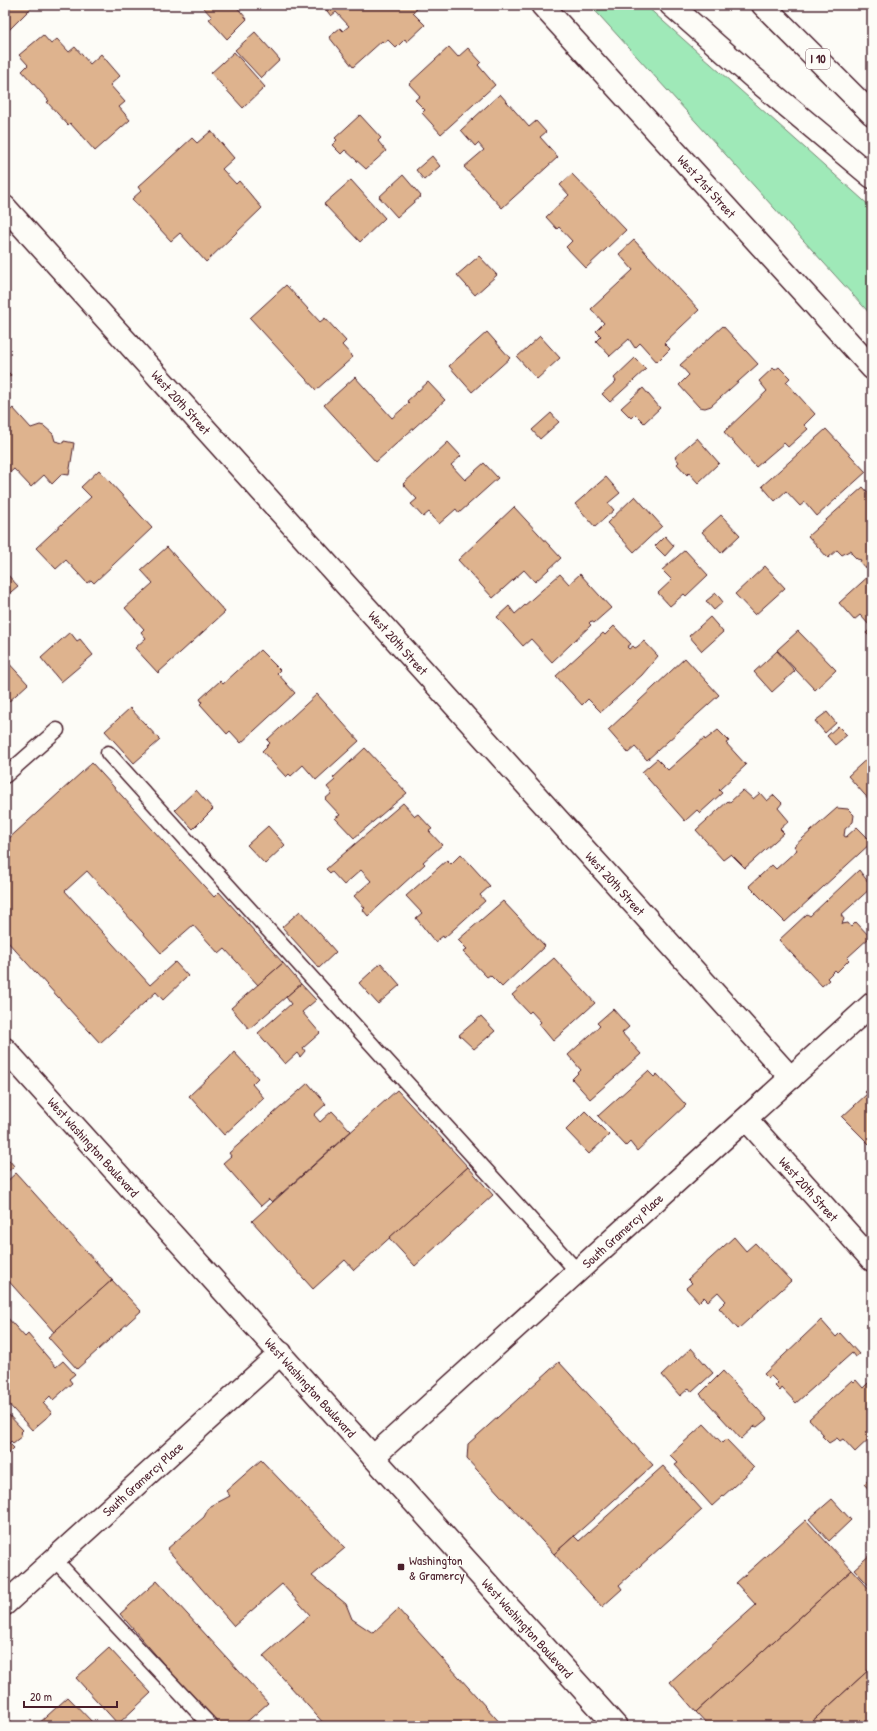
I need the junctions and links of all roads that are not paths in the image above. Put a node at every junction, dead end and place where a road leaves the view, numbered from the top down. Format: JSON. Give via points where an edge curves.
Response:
{"nodes":[{"id":1,"x":542,"y":5,"type":"edge"},
{"id":2,"x":672,"y":5,"type":"edge"},
{"id":3,"x":763,"y":5,"type":"edge"},
{"id":4,"x":872,"y":114,"type":"edge"},
{"id":5,"x":872,"y":177,"type":"edge"},
{"id":6,"x":5,"y":207,"type":"edge"},
{"id":7,"x":872,"y":368,"type":"edge"},
{"id":8,"x":58,"y":730,"type":"dead end"},
{"id":9,"x":108,"y":753,"type":"dead end"},
{"id":10,"x":5,"y":776,"type":"edge"},
{"id":11,"x":872,"y":1004,"type":"edge"},
{"id":12,"x":6,"y":1053,"type":"edge"},
{"id":13,"x":791,"y":1078,"type":"junction"},
{"id":14,"x":746,"y":1119,"type":"junction"},
{"id":15,"x":872,"y":1260,"type":"edge"},
{"id":16,"x":577,"y":1271,"type":"junction"},
{"id":17,"x":281,"y":1353,"type":"junction"},
{"id":18,"x":373,"y":1456,"type":"junction"},
{"id":19,"x":54,"y":1559,"type":"junction"},
{"id":20,"x":5,"y":1604,"type":"edge"},
{"id":21,"x":211,"y":1726,"type":"edge"},
{"id":22,"x":616,"y":1726,"type":"edge"}],
"edges":[{"from":1,"to":7,"type":"main road","name":"West 21st Street"},
{"from":2,"to":5,"type":"main road","via":[[756,80]]},
{"from":3,"to":4,"type":"main road","number":"I 10"},
{"from":6,"to":13,"type":"main road","name":"West 20th Street"},
{"from":8,"to":10,"type":"lane"},
{"from":9,"to":16,"type":"lane"},
{"from":11,"to":13,"type":"main road","name":"South Gramercy Place"},
{"from":12,"to":17,"type":"main road","name":"West Washington Boulevard"},
{"from":13,"to":14,"type":"main road","name":"South Gramercy Place"},
{"from":14,"to":15,"type":"main road","name":"West 20th Street"},
{"from":14,"to":16,"type":"main road","name":"South Gramercy Place"},
{"from":16,"to":18,"type":"main road","name":"South Gramercy Place"},
{"from":17,"to":18,"type":"main road","name":"West Washington Boulevard"},
{"from":17,"to":19,"type":"main road","name":"South Gramercy Place"},
{"from":18,"to":22,"type":"main road","name":"West Washington Boulevard"},
{"from":19,"to":20,"type":"main road","name":"South Gramercy Place"},
{"from":19,"to":21,"type":"lane"}]}
